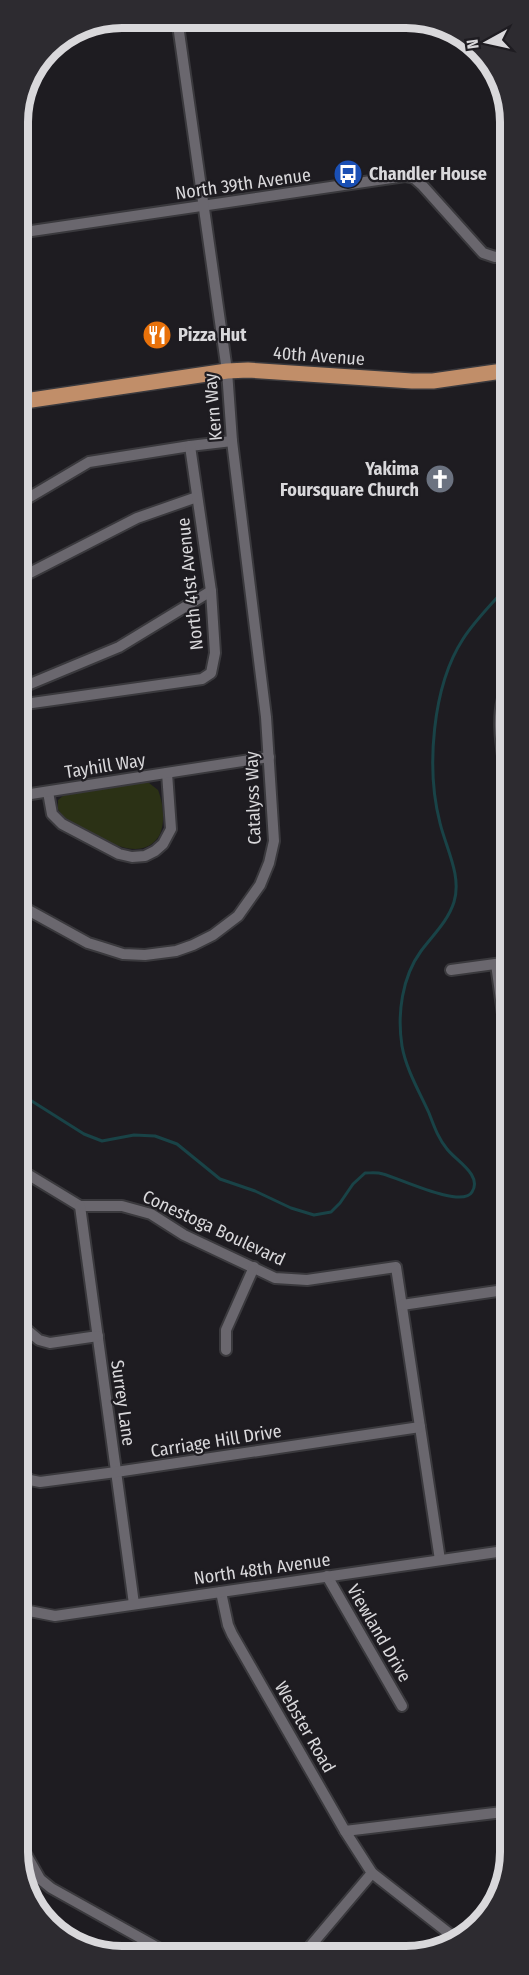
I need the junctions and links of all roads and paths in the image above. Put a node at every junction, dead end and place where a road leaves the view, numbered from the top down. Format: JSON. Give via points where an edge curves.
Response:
{"nodes":[{"id":1,"x":178,"y":28,"type":"edge"},
{"id":2,"x":204,"y":207,"type":"junction"},
{"id":3,"x":29,"y":231,"type":"edge"},
{"id":4,"x":500,"y":256,"type":"edge"},
{"id":5,"x":227,"y":371,"type":"junction"},
{"id":6,"x":500,"y":371,"type":"edge"},
{"id":7,"x":29,"y":400,"type":"edge"},
{"id":8,"x":232,"y":441,"type":"junction"},
{"id":9,"x":190,"y":446,"type":"junction"},
{"id":10,"x":29,"y":497,"type":"edge"},
{"id":11,"x":197,"y":497,"type":"junction"},
{"id":12,"x":29,"y":573,"type":"edge"},
{"id":13,"x":211,"y":591,"type":"junction"},
{"id":14,"x":29,"y":684,"type":"edge"},
{"id":15,"x":29,"y":704,"type":"edge"},
{"id":16,"x":266,"y":717,"type":"joint"},
{"id":17,"x":269,"y":757,"type":"junction"},
{"id":18,"x":167,"y":773,"type":"junction"},
{"id":19,"x":48,"y":792,"type":"junction"},
{"id":20,"x":29,"y":795,"type":"edge"},
{"id":21,"x":29,"y":911,"type":"edge"},
{"id":22,"x":500,"y":963,"type":"edge"},
{"id":23,"x":496,"y":964,"type":"junction"},
{"id":24,"x":451,"y":970,"type":"dead end"},
{"id":25,"x":500,"y":993,"type":"edge"},
{"id":26,"x":29,"y":1174,"type":"edge"},
{"id":27,"x":80,"y":1206,"type":"junction"},
{"id":28,"x":254,"y":1267,"type":"junction"},
{"id":29,"x":500,"y":1291,"type":"edge"},
{"id":30,"x":402,"y":1305,"type":"junction"},
{"id":31,"x":29,"y":1332,"type":"edge"},
{"id":32,"x":98,"y":1336,"type":"junction"},
{"id":33,"x":226,"y":1350,"type":"dead end"},
{"id":34,"x":420,"y":1427,"type":"junction"},
{"id":35,"x":116,"y":1472,"type":"junction"},
{"id":36,"x":29,"y":1479,"type":"edge"},
{"id":37,"x":500,"y":1552,"type":"edge"},
{"id":38,"x":440,"y":1560,"type":"junction"},
{"id":39,"x":327,"y":1576,"type":"junction"},
{"id":40,"x":221,"y":1592,"type":"junction"},
{"id":41,"x":134,"y":1604,"type":"junction"},
{"id":42,"x":29,"y":1612,"type":"edge"},
{"id":43,"x":402,"y":1706,"type":"dead end"},
{"id":44,"x":500,"y":1813,"type":"edge"},
{"id":45,"x":345,"y":1831,"type":"junction"},
{"id":46,"x":29,"y":1860,"type":"edge"},
{"id":47,"x":372,"y":1873,"type":"junction"},
{"id":48,"x":451,"y":1935,"type":"edge"},
{"id":49,"x":155,"y":1946,"type":"edge"},
{"id":50,"x":310,"y":1946,"type":"edge"}],
"edges":[{"from":1,"to":2,"type":"street","name":"Kern Way"},
{"from":2,"to":3,"type":"street","name":"North 39th Avenue"},
{"from":2,"to":4,"type":"street","name":"North 39th Avenue","via":[[405,176],[422,185],[483,254]]},
{"from":2,"to":5,"type":"street","name":"Kern Way"},
{"from":5,"to":6,"type":"main road","name":"40th Avenue","via":[[403,381],[434,381]]},
{"from":5,"to":7,"type":"main road","name":"40th Avenue"},
{"from":5,"to":8,"type":"street","name":"Kern Way"},
{"from":8,"to":9,"type":"street"},
{"from":8,"to":16,"type":"street","name":"Kern Way"},
{"from":9,"to":10,"type":"street","via":[[89,462]]},
{"from":9,"to":11,"type":"street","name":"North 41st Avenue"},
{"from":11,"to":12,"type":"street","via":[[137,518]]},
{"from":11,"to":13,"type":"street","name":"North 41st Avenue"},
{"from":13,"to":14,"type":"street","via":[[119,647]]},
{"from":13,"to":15,"type":"street","name":"North 41st Avenue","via":[[215,653],[211,673],[202,679]]},
{"from":16,"to":17,"type":"street","name":"Catalyss Way"},
{"from":17,"to":18,"type":"street","name":"Tayhill Way"},
{"from":17,"to":21,"type":"street","name":"Catalyss Way","via":[[274,841],[269,862],[249,902],[213,935],[163,954],[123,954],[88,943]]},
{"from":18,"to":19,"type":"street","name":"Tayhill Way"},
{"from":18,"to":19,"type":"street","name":"Tayhill Way","via":[[171,829],[163,844],[145,856],[119,854],[62,824],[52,814]]},
{"from":19,"to":20,"type":"street","name":"Tayhill Way"},
{"from":22,"to":23,"type":"street"},
{"from":23,"to":24,"type":"street"},
{"from":23,"to":25,"type":"street"},
{"from":26,"to":27,"type":"street"},
{"from":27,"to":28,"type":"street","name":"Conestoga Boulevard","via":[[138,1209]]},
{"from":27,"to":32,"type":"street","name":"Surrey Lane"},
{"from":28,"to":30,"type":"street","name":"Conestoga Boulevard","via":[[275,1278],[307,1280],[396,1267]]},
{"from":28,"to":33,"type":"street","via":[[225,1330]]},
{"from":29,"to":30,"type":"street"},
{"from":30,"to":34,"type":"street","name":"Conestoga Boulevard"},
{"from":31,"to":32,"type":"street","via":[[50,1343]]},
{"from":32,"to":35,"type":"street","name":"Surrey Lane"},
{"from":34,"to":35,"type":"street","name":"Carriage Hill Drive"},
{"from":34,"to":38,"type":"street","name":"Conestoga Boulevard"},
{"from":35,"to":36,"type":"street","name":"Carriage Hill Drive","via":[[40,1482]]},
{"from":35,"to":41,"type":"street","name":"Surrey Lane"},
{"from":37,"to":38,"type":"street","name":"North 48th Avenue"},
{"from":38,"to":39,"type":"street","name":"North 48th Avenue"},
{"from":39,"to":40,"type":"street","name":"North 48th Avenue"},
{"from":39,"to":43,"type":"street","name":"Viewland Drive"},
{"from":40,"to":41,"type":"street","name":"North 48th Avenue"},
{"from":40,"to":45,"type":"street","name":"Webster Road","via":[[232,1634]]},
{"from":41,"to":42,"type":"street","name":"North 48th Avenue","via":[[55,1616]]},
{"from":44,"to":45,"type":"street"},
{"from":45,"to":47,"type":"street","name":"Webster Road"},
{"from":46,"to":49,"type":"street","via":[[40,1879],[51,1888]]},
{"from":47,"to":48,"type":"street","name":"Webster Road"},
{"from":47,"to":50,"type":"street"}]}
